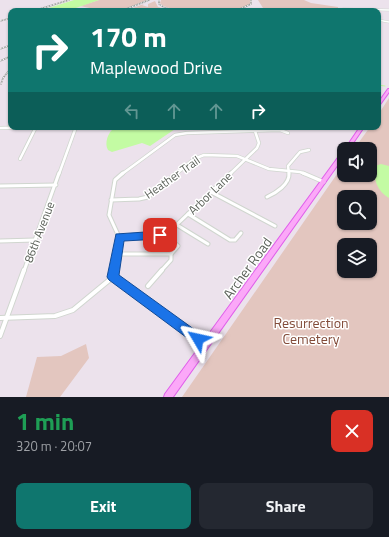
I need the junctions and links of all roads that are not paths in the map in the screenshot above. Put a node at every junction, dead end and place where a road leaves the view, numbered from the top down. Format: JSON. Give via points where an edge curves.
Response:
{"nodes":[{"id":1,"x":389,"y":90,"type":"edge"},
{"id":2,"x":381,"y":101,"type":"edge"},
{"id":3,"x":34,"y":130,"type":"edge"},
{"id":4,"x":75,"y":130,"type":"edge"},
{"id":5,"x":360,"y":130,"type":"edge"},
{"id":6,"x":255,"y":131,"type":"junction"},
{"id":7,"x":288,"y":133,"type":"dead end"},
{"id":8,"x":352,"y":142,"type":"edge"},
{"id":9,"x":309,"y":150,"type":"dead end"},
{"id":10,"x":20,"y":159,"type":"dead end"},
{"id":11,"x":245,"y":159,"type":"junction"},
{"id":12,"x":337,"y":163,"type":"edge"},
{"id":13,"x":287,"y":170,"type":"junction"},
{"id":14,"x":324,"y":182,"type":"junction"},
{"id":15,"x":56,"y":185,"type":"junction"},
{"id":16,"x":0,"y":186,"type":"edge"},
{"id":17,"x":211,"y":192,"type":"junction"},
{"id":18,"x":267,"y":197,"type":"dead end"},
{"id":19,"x":111,"y":200,"type":"junction"},
{"id":20,"x":188,"y":214,"type":"junction"},
{"id":21,"x":177,"y":225,"type":"junction"},
{"id":22,"x":275,"y":226,"type":"dead end"},
{"id":23,"x":164,"y":234,"type":"junction"},
{"id":24,"x":241,"y":234,"type":"dead end"},
{"id":25,"x":119,"y":237,"type":"junction"},
{"id":26,"x":35,"y":240,"type":"junction"},
{"id":27,"x":0,"y":241,"type":"edge"},
{"id":28,"x":208,"y":244,"type":"dead end"},
{"id":29,"x":117,"y":254,"type":"junction"},
{"id":30,"x":171,"y":254,"type":"junction"},
{"id":31,"x":113,"y":277,"type":"junction"},
{"id":32,"x":148,"y":286,"type":"dead end"},
{"id":33,"x":0,"y":318,"type":"edge"},
{"id":34,"x":7,"y":318,"type":"junction"},
{"id":35,"x":0,"y":336,"type":"edge"},
{"id":36,"x":206,"y":345,"type":"junction"},
{"id":37,"x":168,"y":397,"type":"edge"}],
"edges":[{"from":1,"to":2,"type":"main road"},
{"from":3,"to":10,"type":"street"},
{"from":4,"to":15,"type":"street","name":"86th Avenue"},
{"from":5,"to":8,"type":"main road"},
{"from":6,"to":7,"type":"street","via":[[280,130]]},
{"from":6,"to":11,"type":"street","name":"Arbor Lane","via":[[258,146]]},
{"from":6,"to":19,"type":"street","via":[[187,132],[177,135],[119,176]]},
{"from":9,"to":13,"type":"street","via":[[300,152]]},
{"from":11,"to":13,"type":"street","name":"Heather Trail","via":[[269,169]]},
{"from":11,"to":17,"type":"street","name":"Arbor Lane"},
{"from":11,"to":19,"type":"street","name":"Heather Trail","via":[[230,155],[200,156],[148,197]]},
{"from":12,"to":14,"type":"main road","name":"Archer Road"},
{"from":13,"to":14,"type":"street","name":"Heather Trail","via":[[300,172]]},
{"from":13,"to":18,"type":"street","via":[[289,176],[286,181],[274,194]]},
{"from":14,"to":36,"type":"main road","name":"Archer Road"},
{"from":15,"to":16,"type":"street"},
{"from":15,"to":26,"type":"street","name":"86th Avenue"},
{"from":17,"to":20,"type":"street","name":"Arbor Lane"},
{"from":17,"to":22,"type":"street"},
{"from":19,"to":25,"type":"street","via":[[109,215]]},
{"from":20,"to":21,"type":"street","name":"Arbor Lane"},
{"from":20,"to":24,"type":"street","via":[[230,240]]},
{"from":21,"to":23,"type":"street","name":"Arbor Lane"},
{"from":21,"to":28,"type":"street"},
{"from":23,"to":25,"type":"street"},
{"from":23,"to":30,"type":"street","via":[[178,246]]},
{"from":25,"to":29,"type":"street"},
{"from":26,"to":27,"type":"street"},
{"from":26,"to":34,"type":"street","name":"86th Avenue"},
{"from":29,"to":30,"type":"street"},
{"from":29,"to":31,"type":"street"},
{"from":30,"to":32,"type":"street","via":[[171,260]]},
{"from":31,"to":34,"type":"street","via":[[73,310],[55,316]]},
{"from":31,"to":36,"type":"street"},
{"from":33,"to":34,"type":"street"},
{"from":34,"to":35,"type":"street","name":"86th Avenue"},
{"from":36,"to":37,"type":"main road","name":"Archer Road"}]}
